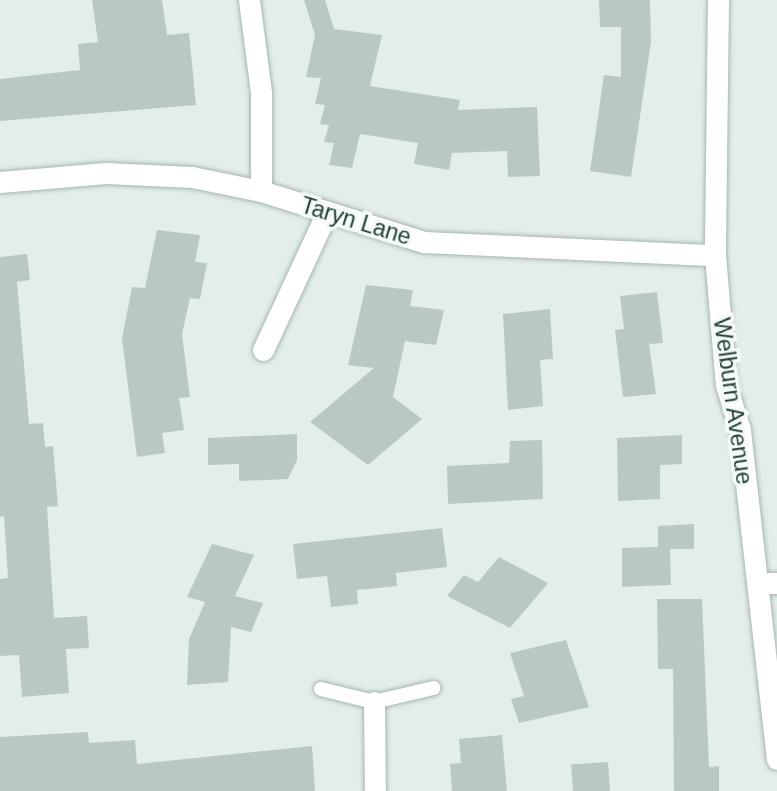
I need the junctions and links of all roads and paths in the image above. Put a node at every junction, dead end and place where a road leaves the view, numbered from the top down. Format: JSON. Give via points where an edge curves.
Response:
{"nodes":[{"id":1,"x":249,"y":0,"type":"edge"},
{"id":2,"x":718,"y":0,"type":"edge"},
{"id":3,"x":0,"y":182,"type":"edge"},
{"id":4,"x":261,"y":191,"type":"junction"},
{"id":5,"x":327,"y":212,"type":"junction"},
{"id":6,"x":715,"y":255,"type":"junction"},
{"id":7,"x":263,"y":350,"type":"dead end"},
{"id":8,"x":768,"y":583,"type":"edge"},
{"id":9,"x":433,"y":688,"type":"dead end"},
{"id":10,"x":321,"y":689,"type":"dead end"},
{"id":11,"x":374,"y":702,"type":"junction"},
{"id":12,"x":777,"y":759,"type":"edge"},
{"id":13,"x":375,"y":791,"type":"edge"}],
"edges":[{"from":1,"to":4,"type":"street","via":[[261,93]]},
{"from":2,"to":6,"type":"street","name":"Welburn Avenue"},
{"from":3,"to":4,"type":"street","name":"Taryn Lane","via":[[106,173],[192,177]]},
{"from":4,"to":5,"type":"street","name":"Taryn Lane"},
{"from":5,"to":6,"type":"street","name":"Taryn Lane","via":[[424,242]]},
{"from":5,"to":7,"type":"street"},
{"from":6,"to":8,"type":"street","name":"Welburn Avenue","via":[[726,385],[740,430]]},
{"from":8,"to":12,"type":"street","name":"Welburn Avenue","via":[[768,715]]},
{"from":9,"to":11,"type":"lane"},
{"from":10,"to":11,"type":"lane"},
{"from":11,"to":13,"type":"street"}]}
